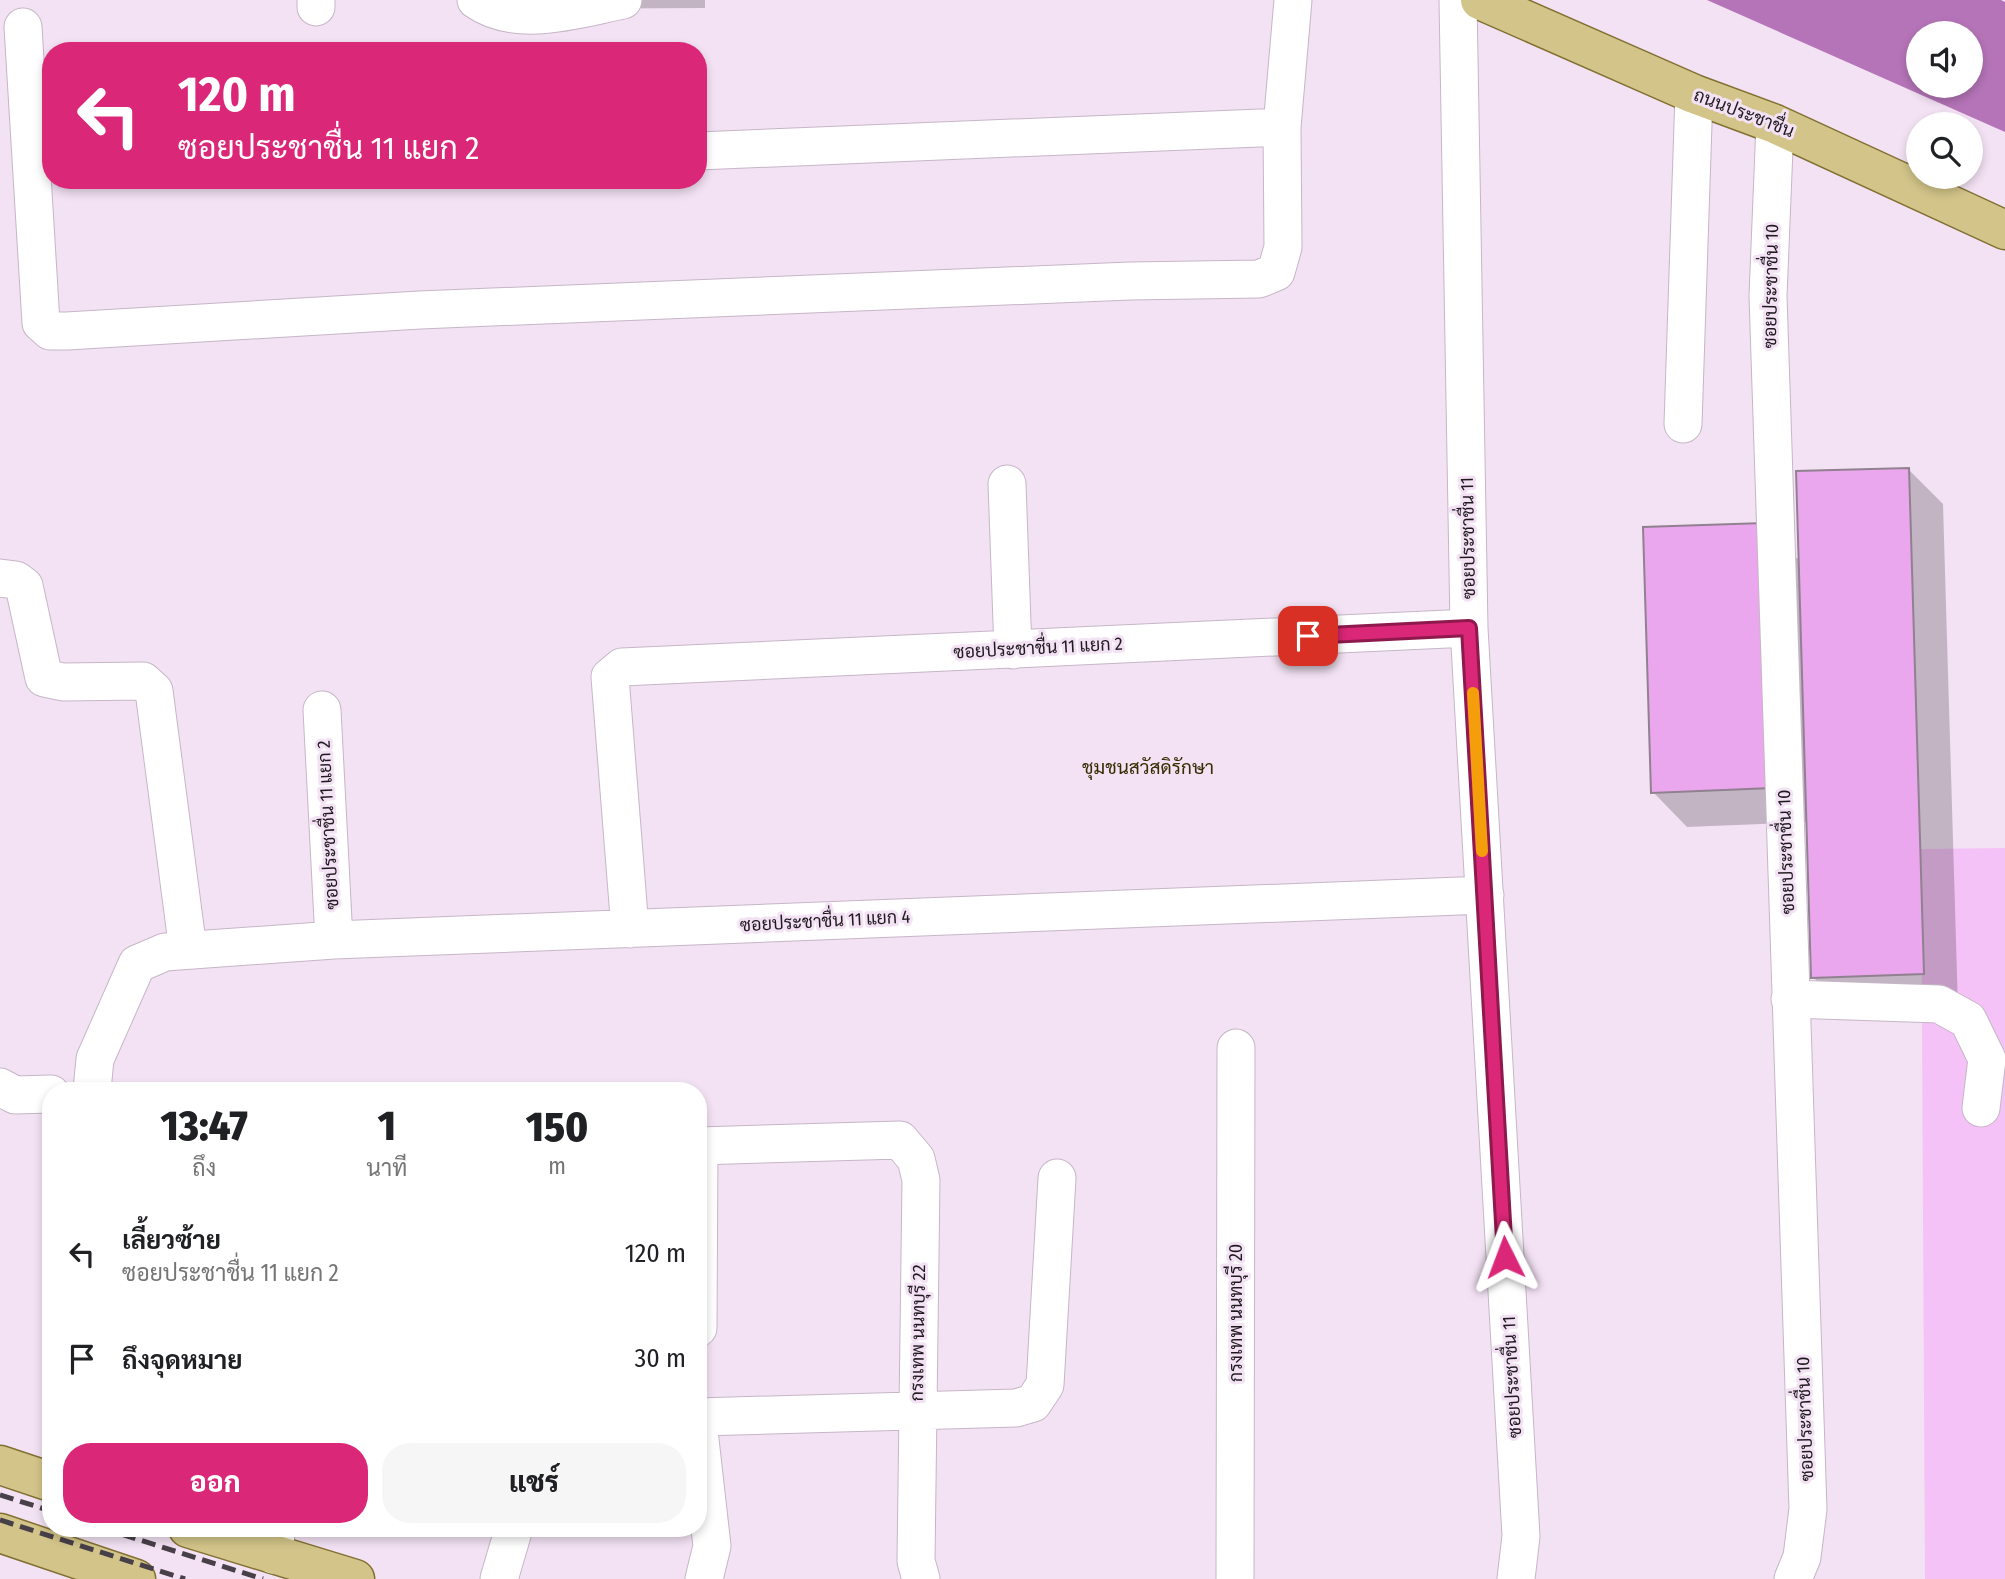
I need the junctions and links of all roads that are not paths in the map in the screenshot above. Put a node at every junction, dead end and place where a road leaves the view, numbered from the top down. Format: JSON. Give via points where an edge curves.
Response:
{"nodes":[{"id":1,"x":476,"y":0,"type":"edge"},
{"id":2,"x":623,"y":0,"type":"edge"},
{"id":3,"x":1293,"y":0,"type":"edge"},
{"id":4,"x":1458,"y":0,"type":"edge"},
{"id":5,"x":1480,"y":0,"type":"edge"},
{"id":6,"x":23,"y":27,"type":"dead end"},
{"id":7,"x":1694,"y":94,"type":"junction"},
{"id":8,"x":1775,"y":124,"type":"junction"},
{"id":9,"x":1282,"y":127,"type":"junction"},
{"id":10,"x":707,"y":151,"type":"edge"},
{"id":11,"x":41,"y":179,"type":"edge"},
{"id":12,"x":2005,"y":230,"type":"edge"},
{"id":13,"x":1683,"y":424,"type":"dead end"},
{"id":14,"x":1007,"y":484,"type":"dead end"},
{"id":15,"x":0,"y":578,"type":"edge"},
{"id":16,"x":1469,"y":628,"type":"junction"},
{"id":17,"x":1013,"y":650,"type":"junction"},
{"id":18,"x":322,"y":710,"type":"dead end"},
{"id":19,"x":1485,"y":895,"type":"junction"},
{"id":20,"x":630,"y":929,"type":"junction"},
{"id":21,"x":334,"y":940,"type":"junction"},
{"id":22,"x":176,"y":951,"type":"junction"},
{"id":23,"x":1790,"y":999,"type":"junction"},
{"id":24,"x":1236,"y":1048,"type":"dead end"},
{"id":25,"x":93,"y":1082,"type":"edge"},
{"id":26,"x":0,"y":1087,"type":"edge"},
{"id":27,"x":42,"y":1094,"type":"edge"},
{"id":28,"x":1981,"y":1108,"type":"dead end"},
{"id":29,"x":707,"y":1146,"type":"edge"},
{"id":30,"x":1057,"y":1178,"type":"dead end"},
{"id":31,"x":917,"y":1410,"type":"junction"},
{"id":32,"x":707,"y":1419,"type":"edge"},
{"id":33,"x":0,"y":1465,"type":"edge"},
{"id":34,"x":42,"y":1479,"type":"edge"},
{"id":35,"x":707,"y":1501,"type":"edge"},
{"id":36,"x":0,"y":1532,"type":"edge"},
{"id":37,"x":217,"y":1537,"type":"edge"},
{"id":38,"x":511,"y":1537,"type":"edge"},
{"id":39,"x":273,"y":1554,"type":"edge"},
{"id":40,"x":116,"y":1576,"type":"edge"},
{"id":41,"x":355,"y":1579,"type":"edge"},
{"id":42,"x":499,"y":1579,"type":"edge"},
{"id":43,"x":704,"y":1579,"type":"edge"},
{"id":44,"x":921,"y":1579,"type":"edge"},
{"id":45,"x":1235,"y":1579,"type":"edge"},
{"id":46,"x":1516,"y":1579,"type":"edge"},
{"id":47,"x":1793,"y":1579,"type":"edge"}],
"edges":[{"from":1,"to":2,"type":"street","via":[[490,10],[542,15]]},
{"from":3,"to":9,"type":"street"},
{"from":4,"to":16,"type":"street","name":"ซอยประชาชื่น 11"},
{"from":5,"to":7,"type":"main road","name":"ถนนประชาชื่น"},
{"from":6,"to":11,"type":"street"},
{"from":7,"to":8,"type":"main road","name":"ถนนประชาชื่น"},
{"from":7,"to":13,"type":"street"},
{"from":8,"to":12,"type":"main road","name":"ถนนประชาชื่น"},
{"from":8,"to":23,"type":"street","name":"ซอยประชาชื่น 10","via":[[1768,296]]},
{"from":9,"to":10,"type":"street"},
{"from":9,"to":11,"type":"street","via":[[1283,247],[1276,272],[1259,279],[420,310],[67,331],[50,331],[41,323]]},
{"from":14,"to":17,"type":"street"},
{"from":15,"to":22,"type":"street","via":[[24,586],[44,678],[143,681],[155,691]]},
{"from":16,"to":17,"type":"street","name":"ซอยประชาชื่น 11 แยก 2"},
{"from":16,"to":19,"type":"street","name":"ซอยประชาชื่น 11"},
{"from":17,"to":20,"type":"street","name":"ซอยประชาชื่น 11 แยก 2","via":[[622,667],[610,677]]},
{"from":18,"to":21,"type":"street","name":"ซอยประชาชื่น 11 แยก 2"},
{"from":19,"to":20,"type":"street","name":"ซอยประชาชื่น 11 แยก 4"},
{"from":19,"to":46,"type":"street","name":"ซอยประชาชื่น 11","via":[[1521,1536]]},
{"from":20,"to":21,"type":"street","name":"ซอยประชาชื่น 11 แยก 4"},
{"from":21,"to":22,"type":"street","name":"ซอยประชาชื่น 11 แยก 4"},
{"from":22,"to":25,"type":"street","via":[[136,964],[95,1059]]},
{"from":23,"to":28,"type":"street","via":[[1940,1004],[1968,1020],[1987,1059]]},
{"from":23,"to":47,"type":"street","name":"ซอยประชาชื่น 10","via":[[1808,1509],[1802,1557]]},
{"from":24,"to":45,"type":"street","name":"กรงเทพ นนทบุรี 20"},
{"from":26,"to":27,"type":"street","via":[[15,1095]]},
{"from":29,"to":31,"type":"street","name":"กรงเทพ นนทบุรี 22","via":[[900,1140],[916,1159],[920,1180]]},
{"from":30,"to":31,"type":"street","via":[[1045,1385],[1033,1403],[1016,1408]]},
{"from":31,"to":32,"type":"street"},
{"from":31,"to":44,"type":"street","name":"กรงเทพ นนทบุรี 22","via":[[916,1561]]},
{"from":33,"to":34,"type":"main road"},
{"from":35,"to":43,"type":"street","via":[[712,1546]]},
{"from":36,"to":40,"type":"main road"},
{"from":37,"to":39,"type":"main road"},
{"from":38,"to":42,"type":"street"},
{"from":39,"to":41,"type":"main road"}]}
